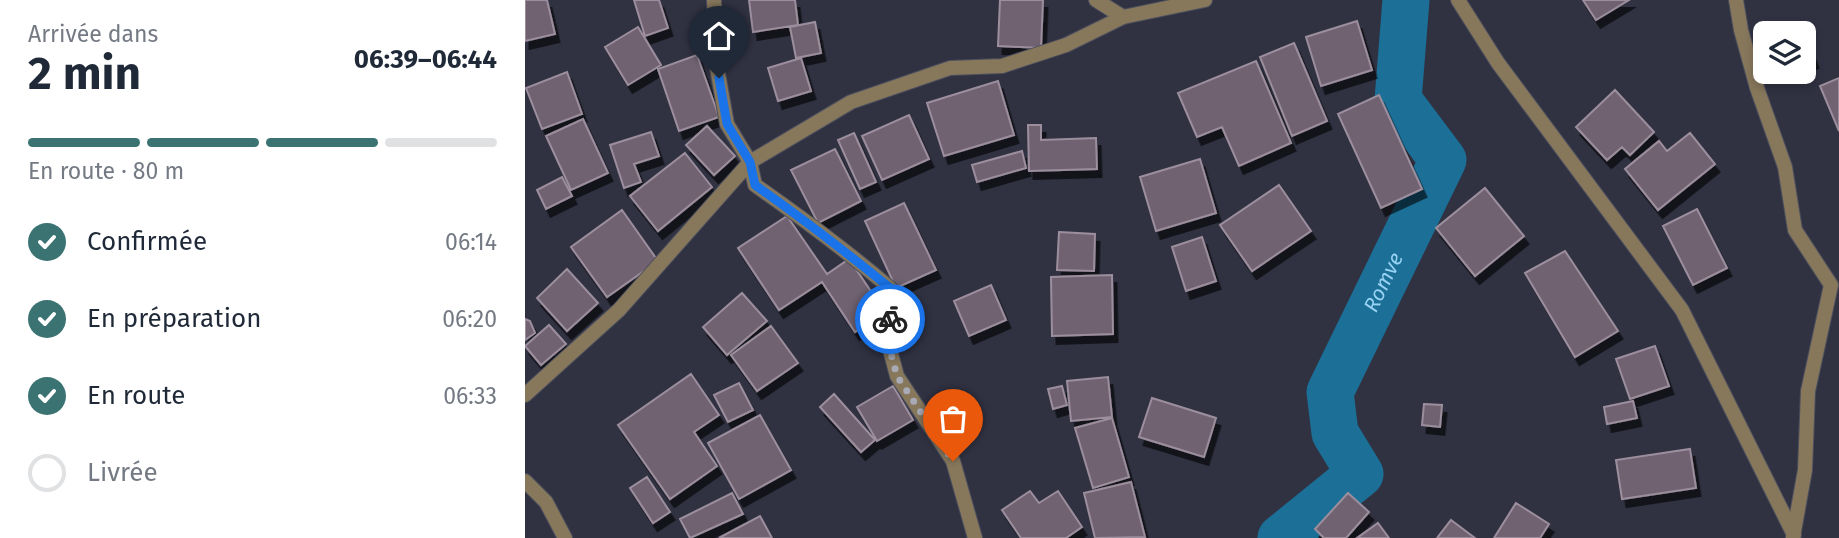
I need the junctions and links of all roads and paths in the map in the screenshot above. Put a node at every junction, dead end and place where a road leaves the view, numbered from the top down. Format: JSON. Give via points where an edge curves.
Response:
{"nodes":[{"id":1,"x":715,"y":0,"type":"edge"},
{"id":2,"x":1097,"y":0,"type":"edge"},
{"id":3,"x":1205,"y":0,"type":"edge"},
{"id":4,"x":1458,"y":0,"type":"edge"},
{"id":5,"x":1736,"y":0,"type":"edge"},
{"id":6,"x":1123,"y":18,"type":"junction"},
{"id":7,"x":750,"y":162,"type":"junction"},
{"id":8,"x":525,"y":395,"type":"edge"},
{"id":9,"x":525,"y":481,"type":"edge"},
{"id":10,"x":1793,"y":536,"type":"edge"},
{"id":11,"x":565,"y":538,"type":"edge"},
{"id":12,"x":975,"y":538,"type":"edge"}],
"edges":[{"from":1,"to":7,"type":"street","via":[[716,62],[727,124]]},
{"from":2,"to":6,"type":"street"},
{"from":3,"to":6,"type":"street"},
{"from":4,"to":10,"type":"street","via":[[1498,63],[1682,310]]},
{"from":5,"to":10,"type":"street","via":[[1757,88],[1785,167],[1795,230],[1831,285],[1808,391],[1805,470]]},
{"from":6,"to":7,"type":"street","via":[[1066,45],[1002,66],[950,68],[851,102]]},
{"from":7,"to":8,"type":"street","via":[[619,310]]},
{"from":7,"to":12,"type":"street","via":[[755,185],[890,288],[890,350],[897,376],[953,461]]},
{"from":9,"to":11,"type":"street","via":[[546,502]]}]}
